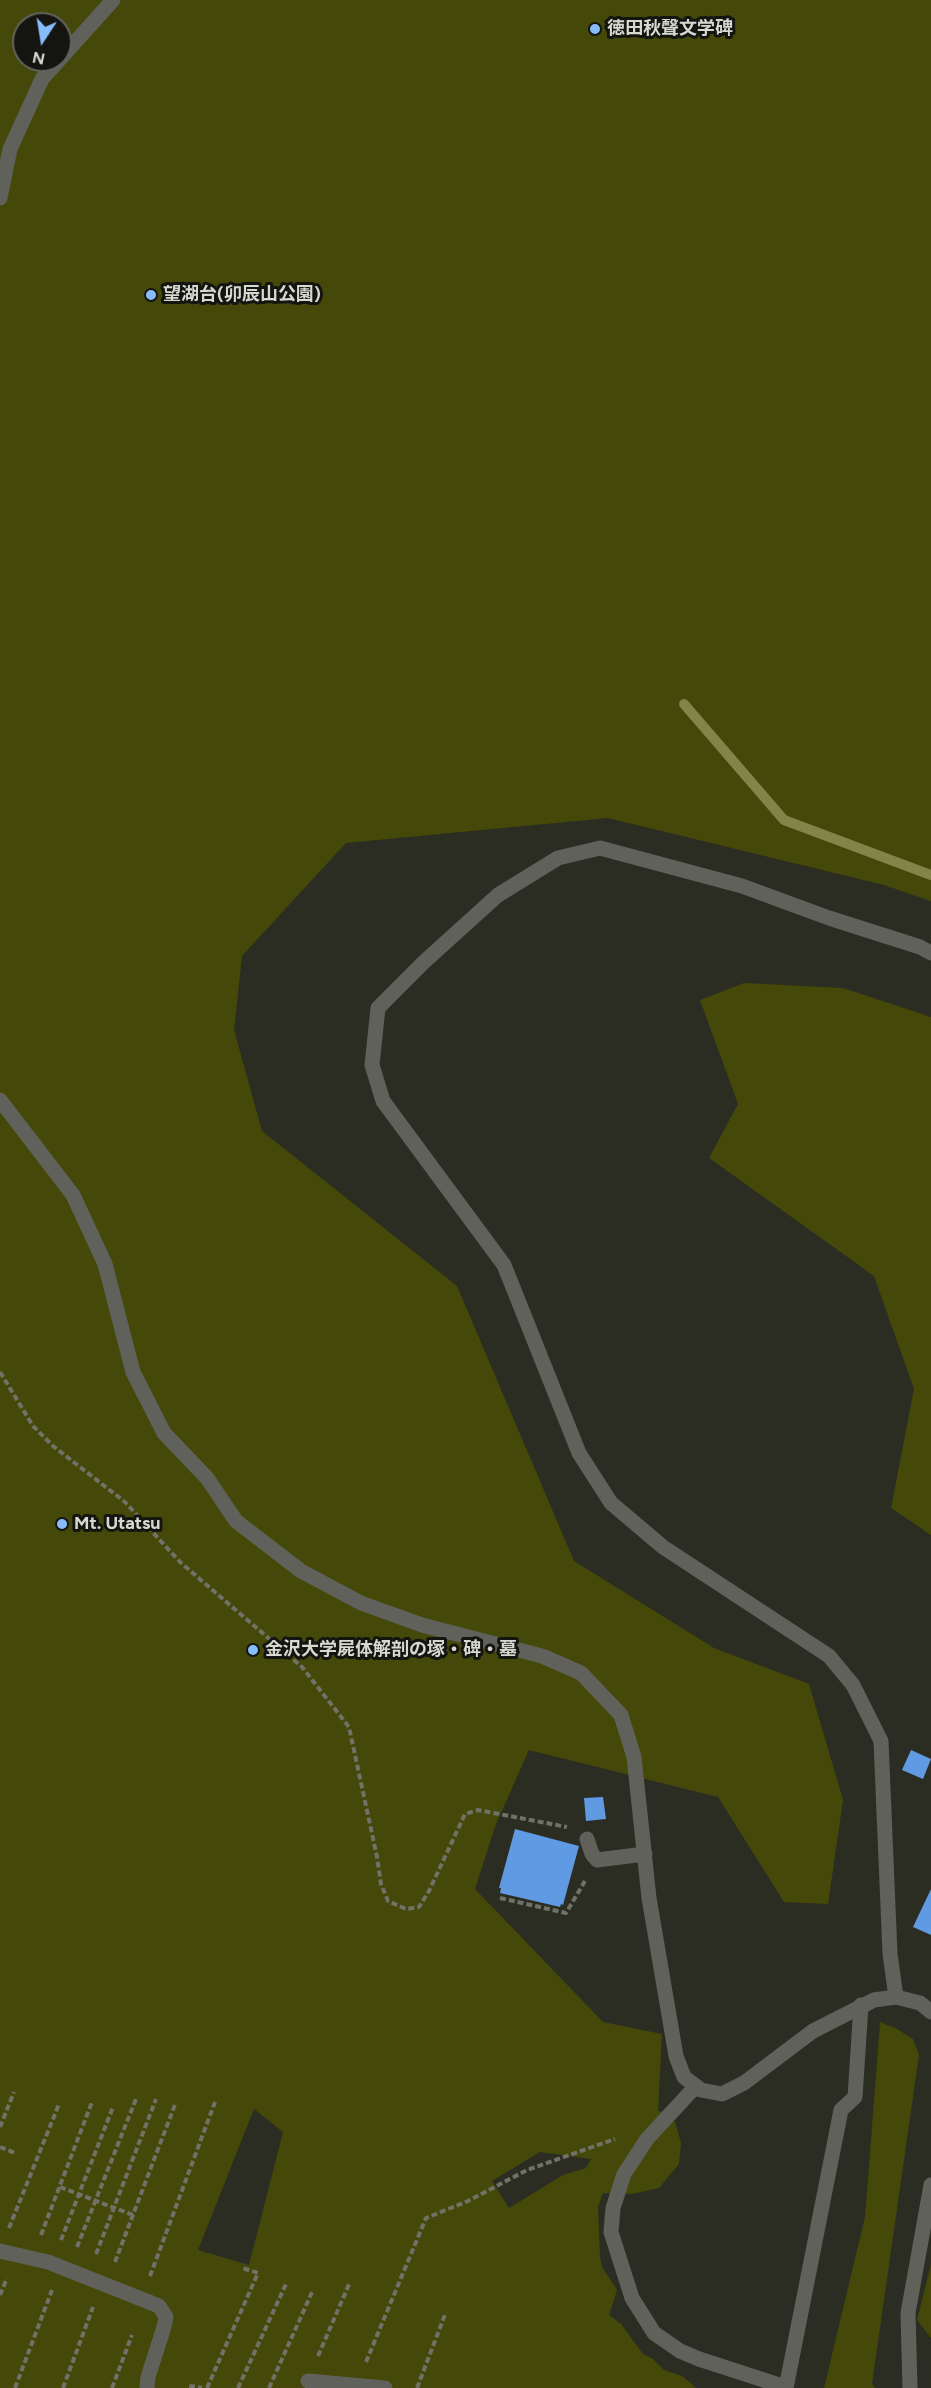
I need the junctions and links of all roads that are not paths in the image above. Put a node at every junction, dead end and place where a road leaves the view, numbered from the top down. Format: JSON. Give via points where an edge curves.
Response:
{"nodes":[{"id":1,"x":113,"y":0,"type":"edge"},
{"id":2,"x":72,"y":45,"type":"edge"},
{"id":3,"x":48,"y":72,"type":"edge"},
{"id":4,"x":0,"y":198,"type":"edge"},
{"id":5,"x":931,"y":953,"type":"edge"},
{"id":6,"x":0,"y":1100,"type":"edge"},
{"id":7,"x":587,"y":1839,"type":"dead end"},
{"id":8,"x":645,"y":1854,"type":"junction"},
{"id":9,"x":896,"y":1997,"type":"junction"},
{"id":10,"x":861,"y":2005,"type":"junction"},
{"id":11,"x":931,"y":2012,"type":"edge"},
{"id":12,"x":696,"y":2086,"type":"junction"},
{"id":13,"x":931,"y":2185,"type":"edge"},
{"id":14,"x":0,"y":2251,"type":"edge"},
{"id":15,"x":308,"y":2381,"type":"road end"},
{"id":16,"x":356,"y":2386,"type":"edge"},
{"id":17,"x":147,"y":2388,"type":"edge"},
{"id":18,"x":385,"y":2388,"type":"edge"},
{"id":19,"x":786,"y":2388,"type":"edge"},
{"id":20,"x":910,"y":2388,"type":"edge"}],
"edges":[{"from":1,"to":2,"type":"street"},
{"from":3,"to":4,"type":"street","via":[[10,149]]},
{"from":5,"to":9,"type":"street","via":[[742,886],[600,848],[558,858],[498,895],[424,962],[378,1008],[372,1065],[383,1101],[504,1265],[579,1453],[611,1503],[663,1546],[829,1656],[853,1685],[882,1741],[890,1954]]},
{"from":6,"to":8,"type":"street","via":[[73,1195],[105,1264],[133,1372],[164,1433],[207,1478],[236,1521],[301,1570],[362,1603],[422,1625],[542,1656],[581,1673],[621,1715],[634,1757]]},
{"from":7,"to":8,"type":"street","via":[[597,1860]]},
{"from":8,"to":12,"type":"street","via":[[676,2056],[684,2077]]},
{"from":9,"to":10,"type":"street"},
{"from":9,"to":11,"type":"street","via":[[920,2003]]},
{"from":10,"to":12,"type":"street","via":[[813,2031],[744,2083],[722,2094]]},
{"from":10,"to":19,"type":"street","via":[[855,2097],[841,2110]]},
{"from":12,"to":19,"type":"street","via":[[647,2139],[624,2174],[613,2208],[611,2232],[632,2298],[654,2333],[699,2359]]},
{"from":13,"to":20,"type":"street","via":[[908,2313]]},
{"from":14,"to":17,"type":"street","via":[[52,2263],[159,2306],[166,2317]]},
{"from":15,"to":16,"type":"street"},
{"from":16,"to":18,"type":"street"}]}
